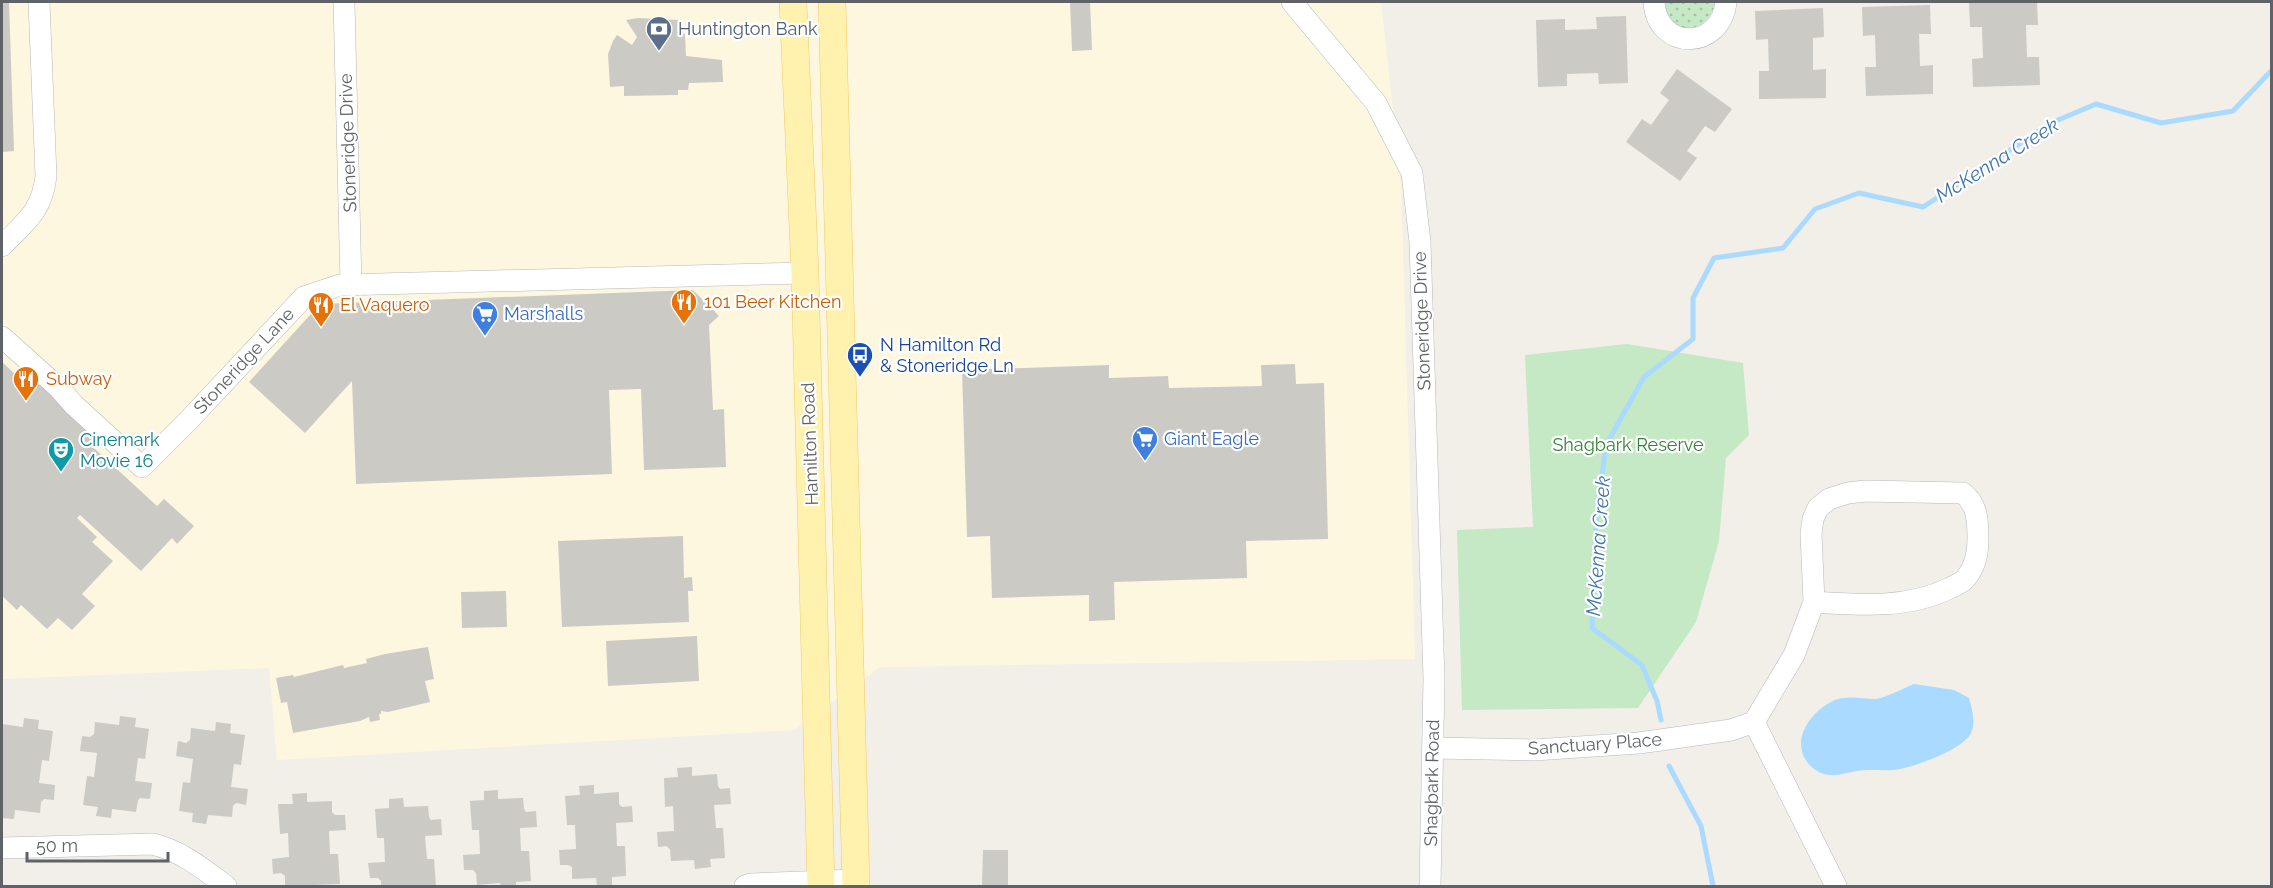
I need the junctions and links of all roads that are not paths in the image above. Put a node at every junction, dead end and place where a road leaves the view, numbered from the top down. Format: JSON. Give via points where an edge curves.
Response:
{"nodes":[{"id":1,"x":39,"y":2,"type":"edge"},
{"id":2,"x":344,"y":2,"type":"edge"},
{"id":3,"x":793,"y":2,"type":"edge"},
{"id":4,"x":832,"y":2,"type":"edge"},
{"id":5,"x":1292,"y":2,"type":"edge"},
{"id":6,"x":1654,"y":2,"type":"edge"},
{"id":7,"x":1726,"y":2,"type":"edge"},
{"id":8,"x":2,"y":246,"type":"edge"},
{"id":9,"x":805,"y":273,"type":"junction"},
{"id":10,"x":351,"y":285,"type":"junction"},
{"id":11,"x":2,"y":338,"type":"edge"},
{"id":12,"x":1814,"y":602,"type":"junction"},
{"id":13,"x":1434,"y":679,"type":"joint"},
{"id":14,"x":1754,"y":722,"type":"junction"},
{"id":15,"x":1434,"y":748,"type":"junction"},
{"id":16,"x":2,"y":848,"type":"edge"},
{"id":17,"x":856,"y":883,"type":"edge"},
{"id":18,"x":821,"y":884,"type":"edge"},
{"id":19,"x":226,"y":886,"type":"edge"},
{"id":20,"x":745,"y":886,"type":"edge"},
{"id":21,"x":1430,"y":886,"type":"edge"},
{"id":22,"x":1836,"y":886,"type":"edge"}],
"edges":[{"from":1,"to":8,"type":"street","via":[[44,194],[36,211]]},
{"from":2,"to":10,"type":"street","name":"Stoneridge Drive"},
{"from":3,"to":9,"type":"main road","name":"Hamilton Road"},
{"from":4,"to":17,"type":"main road","name":"Hamilton Road"},
{"from":5,"to":13,"type":"street","name":"Stoneridge Drive","via":[[1376,103],[1412,173],[1420,242]]},
{"from":6,"to":7,"type":"street","via":[[1654,11],[1666,31],[1688,39],[1705,36],[1719,24]]},
{"from":9,"to":10,"type":"street","name":"Stoneridge Lane"},
{"from":9,"to":18,"type":"main road","name":"Hamilton Road"},
{"from":10,"to":11,"type":"street","name":"Stoneridge Lane","via":[[304,297],[142,467]]},
{"from":12,"to":12,"type":"street","via":[[1810,534],[1818,508],[1829,499],[1864,491],[1963,493],[1970,499],[1976,510],[1978,551],[1964,580],[1913,601],[1859,605]]},
{"from":12,"to":14,"type":"street","via":[[1794,656]]},
{"from":13,"to":15,"type":"street","name":"Shagbark Road"},
{"from":14,"to":15,"type":"street","name":"Sanctuary Place","via":[[1731,730],[1639,743],[1534,750]]},
{"from":14,"to":22,"type":"street"},
{"from":15,"to":21,"type":"street","name":"Shagbark Road"},
{"from":16,"to":19,"type":"street","via":[[153,844],[173,849],[194,861]]},
{"from":17,"to":18,"type":"street"},
{"from":18,"to":20,"type":"street"}]}
